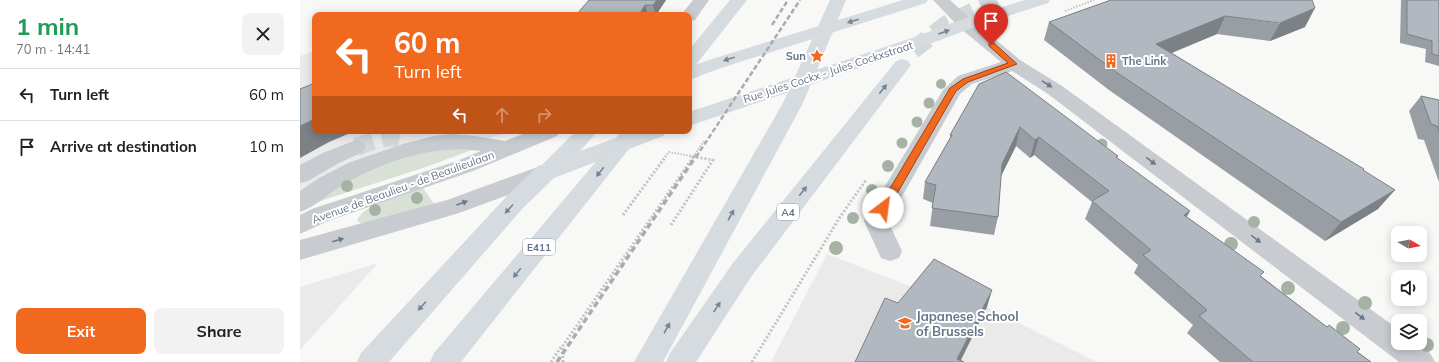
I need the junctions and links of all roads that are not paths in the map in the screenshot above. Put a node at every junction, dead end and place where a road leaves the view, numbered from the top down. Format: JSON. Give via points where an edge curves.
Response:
{"nodes":[{"id":1,"x":701,"y":0,"type":"edge"},
{"id":2,"x":739,"y":0,"type":"edge"},
{"id":3,"x":838,"y":0,"type":"edge"},
{"id":4,"x":920,"y":0,"type":"edge"},
{"id":5,"x":942,"y":0,"type":"edge"},
{"id":6,"x":1042,"y":0,"type":"edge"},
{"id":7,"x":692,"y":12,"type":"edge"},
{"id":8,"x":966,"y":24,"type":"junction"},
{"id":9,"x":692,"y":58,"type":"edge"},
{"id":10,"x":1014,"y":64,"type":"junction"},
{"id":11,"x":902,"y":65,"type":"tunnel mouth"},
{"id":12,"x":692,"y":73,"type":"edge"},
{"id":13,"x":692,"y":118,"type":"edge"},
{"id":14,"x":543,"y":134,"type":"edge"},
{"id":15,"x":585,"y":134,"type":"edge"},
{"id":16,"x":631,"y":134,"type":"edge"},
{"id":17,"x":648,"y":134,"type":"edge"},
{"id":18,"x":356,"y":147,"type":"tunnel mouth"},
{"id":19,"x":507,"y":149,"type":"junction"},
{"id":20,"x":546,"y":172,"type":"junction"},
{"id":21,"x":300,"y":175,"type":"edge"},
{"id":22,"x":300,"y":203,"type":"edge"},
{"id":23,"x":300,"y":225,"type":"edge"},
{"id":24,"x":300,"y":250,"type":"edge"},
{"id":25,"x":890,"y":251,"type":"dead end"},
{"id":26,"x":371,"y":362,"type":"edge"},
{"id":27,"x":444,"y":362,"type":"edge"},
{"id":28,"x":648,"y":362,"type":"edge"},
{"id":29,"x":680,"y":362,"type":"edge"},
{"id":30,"x":1421,"y":362,"type":"edge"}],
"edges":[{"from":1,"to":7,"type":"street"},
{"from":2,"to":9,"type":"main road"},
{"from":28,"to":3,"type":"main road","one_way":true,"via":[[793,103]]},
{"from":4,"to":12,"type":"main road","one_way":true},
{"from":5,"to":8,"type":"street"},
{"from":6,"to":8,"type":"main road","name":"Rue Jules Cockx - Jules Cockxstraat"},
{"from":8,"to":10,"type":"street"},
{"from":13,"to":8,"type":"main road","name":"Rue Jules Cockx - Jules Cockxstraat","one_way":true},
{"from":10,"to":25,"type":"street","via":[[965,80],[953,90],[876,221]]},
{"from":10,"to":30,"type":"street","one_way":true,"via":[[1055,90]]},
{"from":29,"to":11,"type":"main road","number":"A4","one_way":true,"via":[[742,270]]},
{"from":14,"to":19,"type":"street","name":"Avenue de Beaulieu - de Beaulieulaan"},
{"from":15,"to":20,"type":"main road"},
{"from":16,"to":27,"type":"main road","number":"E411","one_way":true},
{"from":17,"to":20,"type":"main road"},
{"from":18,"to":21,"type":"street"},
{"from":19,"to":22,"type":"street","via":[[478,142],[442,142],[396,152],[355,167]]},
{"from":19,"to":23,"type":"street","name":"Avenue de Beaulieu - de Beaulieulaan","via":[[465,166],[320,215]]},
{"from":24,"to":20,"type":"street","one_way":true,"via":[[451,207]]},
{"from":20,"to":26,"type":"main road","one_way":true,"via":[[515,202]]}]}
